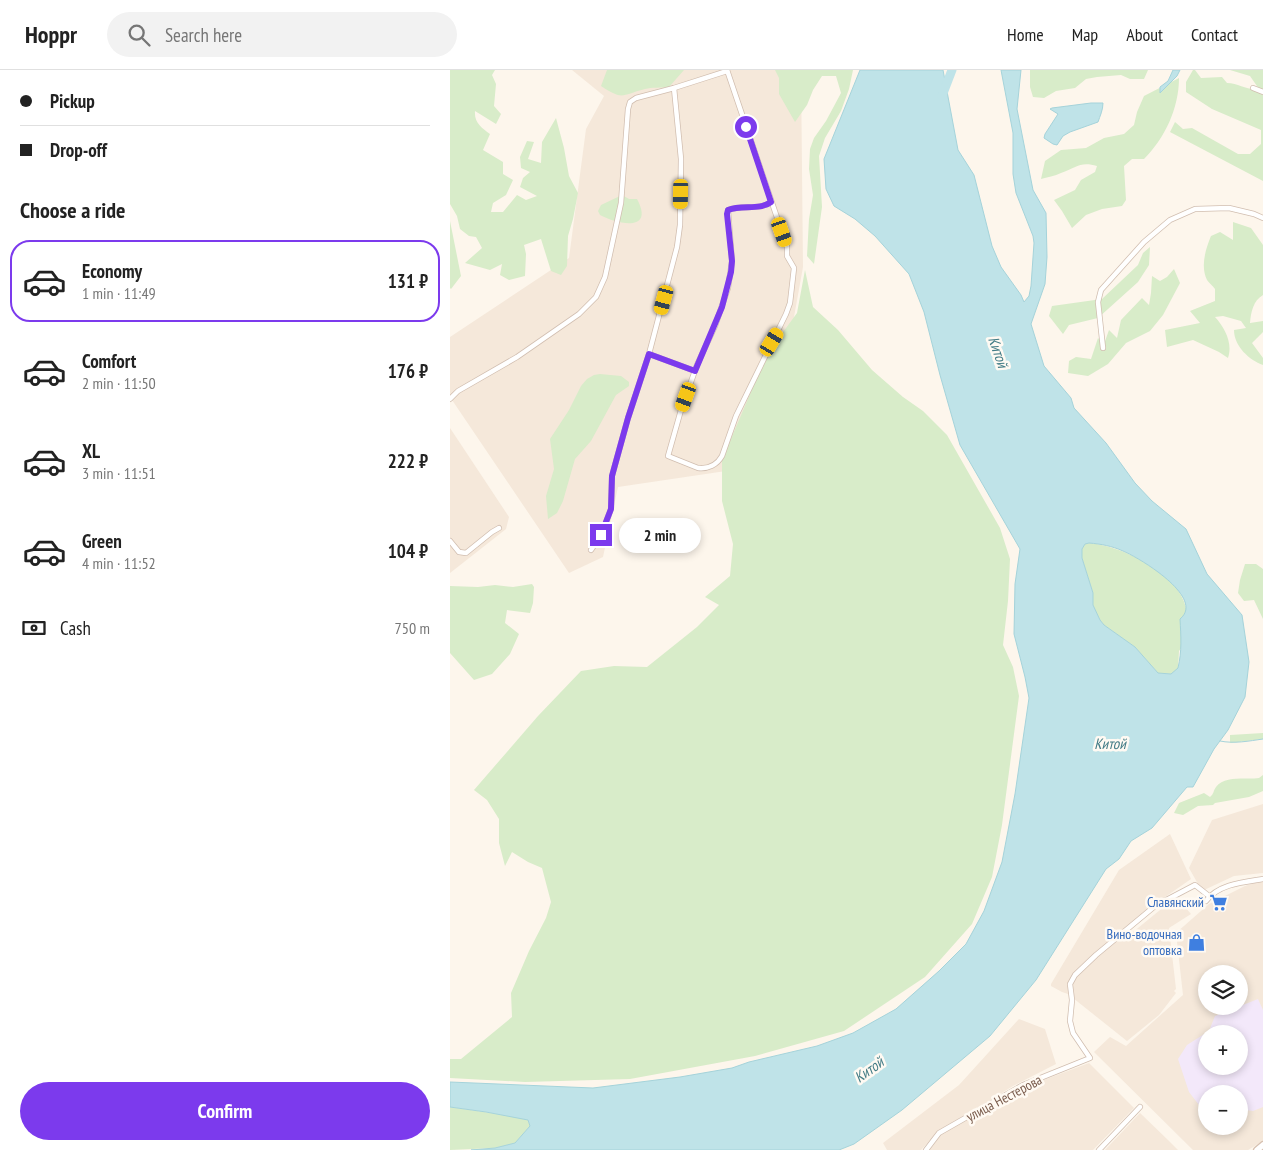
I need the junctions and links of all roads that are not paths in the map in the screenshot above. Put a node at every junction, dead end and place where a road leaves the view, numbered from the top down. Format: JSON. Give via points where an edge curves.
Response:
{"nodes":[{"id":1,"x":727,"y":70,"type":"edge"},
{"id":2,"x":674,"y":88,"type":"junction"},
{"id":3,"x":1253,"y":88,"type":"dead end"},
{"id":4,"x":1263,"y":92,"type":"edge"},
{"id":5,"x":771,"y":202,"type":"junction"},
{"id":6,"x":1263,"y":218,"type":"edge"},
{"id":7,"x":1103,"y":348,"type":"dead end"},
{"id":8,"x":649,"y":354,"type":"junction"},
{"id":9,"x":695,"y":371,"type":"junction"},
{"id":10,"x":450,"y":398,"type":"edge"},
{"id":11,"x":499,"y":528,"type":"dead end"},
{"id":12,"x":450,"y":541,"type":"edge"},
{"id":13,"x":591,"y":550,"type":"dead end"},
{"id":14,"x":1263,"y":879,"type":"edge"},
{"id":15,"x":1209,"y":896,"type":"junction"},
{"id":16,"x":1206,"y":902,"type":"dead end"},
{"id":17,"x":1140,"y":1108,"type":"dead end"},
{"id":18,"x":1263,"y":1145,"type":"edge"},
{"id":19,"x":926,"y":1150,"type":"edge"},
{"id":20,"x":1099,"y":1150,"type":"edge"},
{"id":21,"x":1257,"y":1150,"type":"edge"}],
"edges":[{"from":1,"to":2,"type":"street"},
{"from":1,"to":5,"type":"street"},
{"from":2,"to":8,"type":"street","via":[[681,159],[680,229]]},
{"from":2,"to":10,"type":"street","via":[[636,98],[628,106],[620,203],[605,278],[596,297],[579,314],[521,355]]},
{"from":3,"to":4,"type":"street"},
{"from":5,"to":9,"type":"street","via":[[728,210],[731,272],[722,307]]},
{"from":5,"to":9,"type":"street","via":[[787,247],[787,256],[794,268],[790,303],[781,328],[736,416],[719,462],[703,469],[668,456]]},
{"from":6,"to":7,"type":"street","via":[[1229,208],[1194,209],[1170,220],[1144,242],[1100,290],[1098,302]]},
{"from":8,"to":9,"type":"street"},
{"from":8,"to":13,"type":"street","via":[[612,476],[611,509]]},
{"from":11,"to":12,"type":"street","via":[[466,552],[459,552]]},
{"from":14,"to":15,"type":"street","via":[[1238,883]]},
{"from":15,"to":16,"type":"street"},
{"from":15,"to":19,"type":"street","name":"улица Нестерова","via":[[1195,884],[1155,906],[1075,975],[1070,984],[1070,1021],[1090,1058],[1024,1085],[939,1133]]},
{"from":17,"to":20,"type":"street"},
{"from":18,"to":21,"type":"street"}]}
